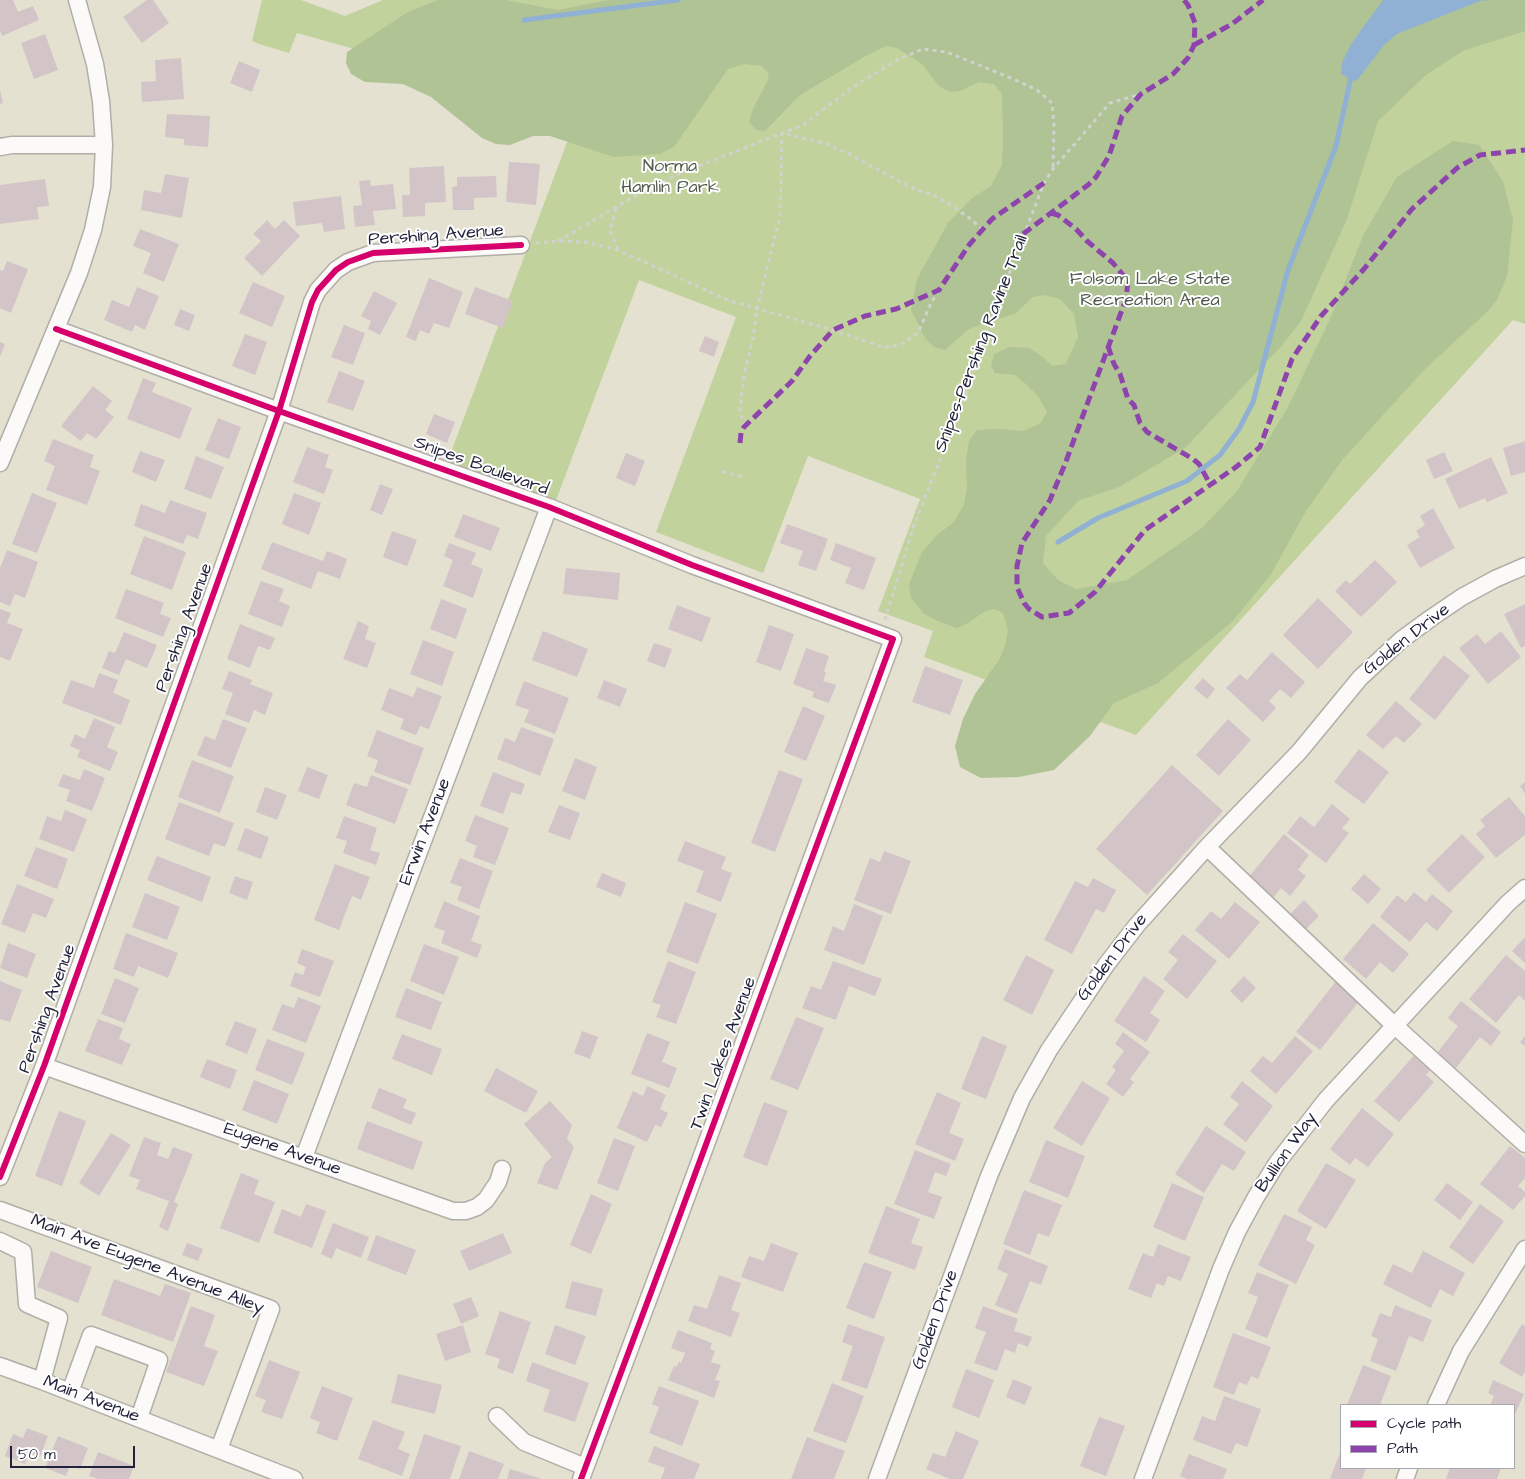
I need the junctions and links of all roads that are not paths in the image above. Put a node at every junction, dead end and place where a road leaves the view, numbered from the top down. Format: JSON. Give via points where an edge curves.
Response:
{"nodes":[{"id":1,"x":77,"y":0,"type":"edge"},
{"id":2,"x":104,"y":145,"type":"junction"},
{"id":3,"x":0,"y":147,"type":"edge"},
{"id":4,"x":521,"y":245,"type":"road end"},
{"id":5,"x":56,"y":329,"type":"junction"},
{"id":6,"x":279,"y":411,"type":"junction"},
{"id":7,"x":0,"y":463,"type":"edge"},
{"id":8,"x":549,"y":507,"type":"junction"},
{"id":9,"x":1525,"y":566,"type":"edge"},
{"id":10,"x":887,"y":637,"type":"joint"},
{"id":11,"x":1207,"y":847,"type":"junction"},
{"id":12,"x":1525,"y":888,"type":"edge"},
{"id":13,"x":1394,"y":1025,"type":"junction"},
{"id":14,"x":44,"y":1066,"type":"junction"},
{"id":15,"x":1525,"y":1144,"type":"edge"},
{"id":16,"x":304,"y":1158,"type":"junction"},
{"id":17,"x":502,"y":1169,"type":"dead end"},
{"id":18,"x":0,"y":1177,"type":"edge"},
{"id":19,"x":0,"y":1210,"type":"edge"},
{"id":20,"x":0,"y":1241,"type":"edge"},
{"id":21,"x":1525,"y":1249,"type":"edge"},
{"id":22,"x":0,"y":1366,"type":"edge"},
{"id":23,"x":42,"y":1381,"type":"junction"},
{"id":24,"x":70,"y":1392,"type":"junction"},
{"id":25,"x":1436,"y":1404,"type":"edge"},
{"id":26,"x":496,"y":1416,"type":"dead end"},
{"id":27,"x":138,"y":1418,"type":"junction"},
{"id":28,"x":219,"y":1449,"type":"junction"},
{"id":29,"x":583,"y":1473,"type":"edge"},
{"id":30,"x":294,"y":1479,"type":"edge"},
{"id":31,"x":877,"y":1479,"type":"edge"},
{"id":32,"x":1143,"y":1479,"type":"edge"}],
"edges":[{"from":1,"to":2,"type":"street","via":[[96,64]]},
{"from":2,"to":3,"type":"street"},
{"from":2,"to":5,"type":"street","via":[[102,187],[93,230]]},
{"from":4,"to":6,"type":"street","name":"Pershing Avenue","via":[[373,253],[348,262],[326,280],[312,302]]},
{"from":5,"to":6,"type":"street","name":"Snipes Boulevard"},
{"from":5,"to":7,"type":"street"},
{"from":6,"to":8,"type":"street","name":"Snipes Boulevard"},
{"from":6,"to":14,"type":"street","name":"Pershing Avenue"},
{"from":8,"to":10,"type":"street","name":"Snipes Boulevard","via":[[692,565]]},
{"from":8,"to":16,"type":"street","name":"Erwin Avenue"},
{"from":9,"to":11,"type":"street","name":"Golden Drive","via":[[1462,597],[1401,640],[1360,678],[1298,752]]},
{"from":10,"to":29,"type":"street","name":"Twin Lakes Avenue","via":[[678,1221]]},
{"from":11,"to":13,"type":"street"},
{"from":11,"to":31,"type":"street","name":"Golden Drive","via":[[1106,965],[1058,1036],[1022,1098],[989,1176]]},
{"from":12,"to":13,"type":"street","name":"Bullion Way"},
{"from":13,"to":15,"type":"street"},
{"from":13,"to":32,"type":"street","name":"Bullion Way","via":[[1307,1123],[1256,1197],[1221,1269]]},
{"from":14,"to":16,"type":"street","name":"Eugene Avenue"},
{"from":14,"to":18,"type":"street","name":"Pershing Avenue"},
{"from":16,"to":17,"type":"street","name":"Eugene Avenue","via":[[453,1211],[466,1211],[486,1200]]},
{"from":19,"to":28,"type":"street","name":"Main Ave Eugene Avenue Alley","via":[[271,1309]]},
{"from":20,"to":23,"type":"street","via":[[23,1252],[27,1304],[59,1318]]},
{"from":21,"to":25,"type":"street","via":[[1461,1351]]},
{"from":22,"to":23,"type":"street","name":"Main Avenue"},
{"from":23,"to":24,"type":"street","name":"Main Avenue"},
{"from":24,"to":27,"type":"street","name":"Main Avenue"},
{"from":24,"to":27,"type":"street","via":[[91,1335],[160,1360]]},
{"from":26,"to":29,"type":"street","via":[[524,1442]]},
{"from":27,"to":28,"type":"street","name":"Main Avenue"},
{"from":28,"to":30,"type":"street","name":"Main Avenue"}]}
